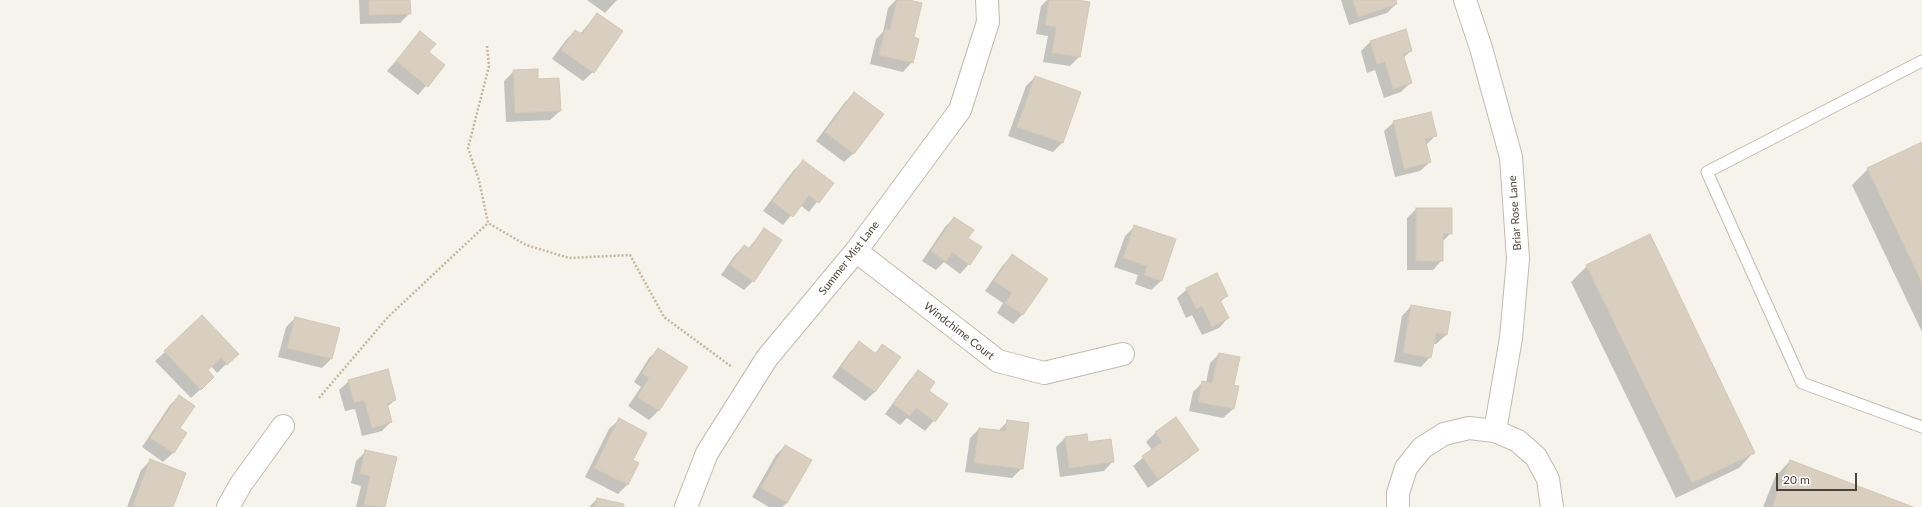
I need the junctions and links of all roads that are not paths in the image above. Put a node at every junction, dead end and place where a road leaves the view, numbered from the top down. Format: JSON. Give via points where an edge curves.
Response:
{"nodes":[{"id":1,"x":988,"y":0,"type":"edge"},
{"id":2,"x":1465,"y":0,"type":"edge"},
{"id":3,"x":1922,"y":60,"type":"edge"},
{"id":4,"x":856,"y":251,"type":"junction"},
{"id":5,"x":1123,"y":354,"type":"dead end"},
{"id":6,"x":283,"y":426,"type":"dead end"},
{"id":7,"x":1922,"y":427,"type":"edge"},
{"id":8,"x":1495,"y":430,"type":"junction"},
{"id":9,"x":228,"y":507,"type":"edge"},
{"id":10,"x":686,"y":507,"type":"edge"},
{"id":11,"x":1398,"y":507,"type":"edge"},
{"id":12,"x":1552,"y":507,"type":"edge"}],
"edges":[{"from":1,"to":4,"type":"street","name":"Summer Mist Lane","via":[[988,22],[960,110]]},
{"from":2,"to":8,"type":"street","name":"Briar Rose Lane","via":[[1512,157],[1518,259],[1511,338]]},
{"from":3,"to":7,"type":"lane","via":[[1707,172],[1802,383]]},
{"from":4,"to":5,"type":"street","name":"Windchime Court","via":[[998,361],[1044,373]]},
{"from":4,"to":10,"type":"street","name":"Summer Mist Lane","via":[[767,358],[707,452]]},
{"from":6,"to":9,"type":"street","via":[[241,484]]},
{"from":8,"to":11,"type":"street","via":[[1463,429],[1444,434],[1422,448],[1406,468],[1398,493]]},
{"from":8,"to":12,"type":"street","via":[[1518,441],[1536,458],[1548,479]]}]}
